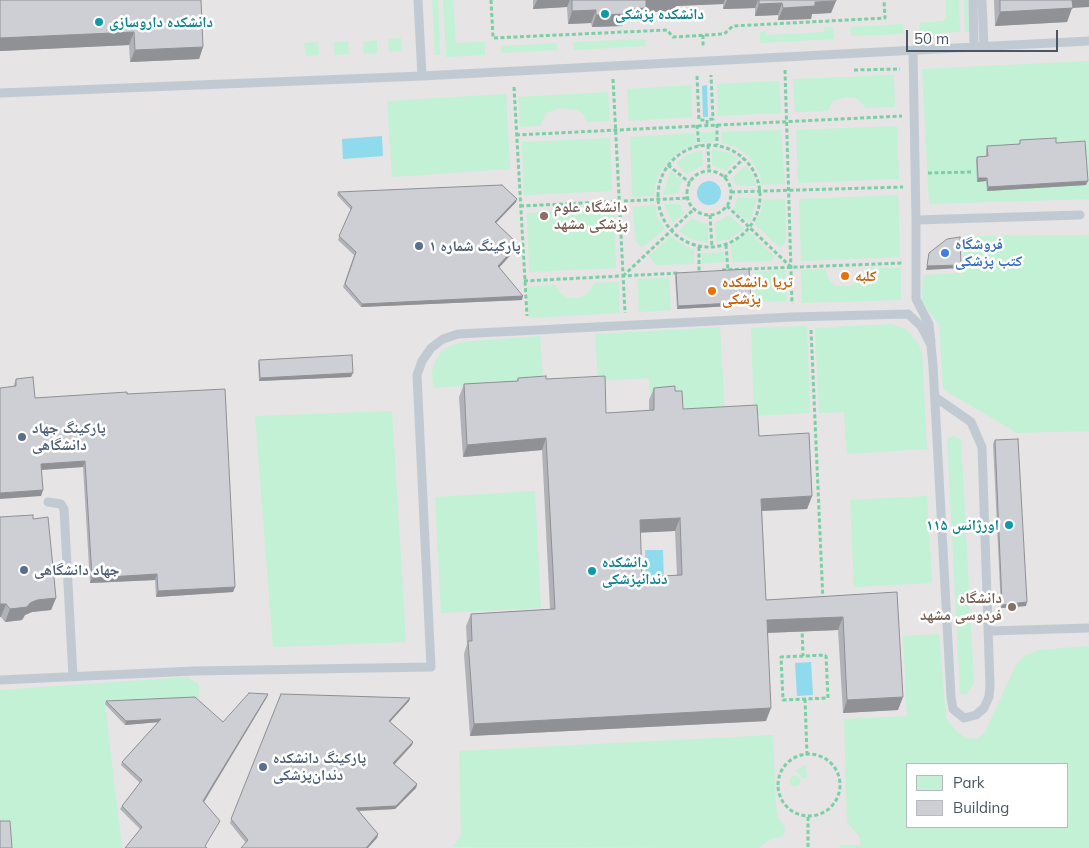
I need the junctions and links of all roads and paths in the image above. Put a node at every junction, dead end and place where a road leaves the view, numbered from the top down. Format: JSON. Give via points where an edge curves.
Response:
{"nodes":[{"id":1,"x":418,"y":0,"type":"edge"},
{"id":2,"x":490,"y":0,"type":"edge"},
{"id":3,"x":884,"y":0,"type":"edge"},
{"id":4,"x":972,"y":0,"type":"edge"},
{"id":5,"x":982,"y":0,"type":"edge"},
{"id":6,"x":1089,"y":41,"type":"edge"},
{"id":7,"x":979,"y":47,"type":"junction"},
{"id":8,"x":913,"y":50,"type":"junction"},
{"id":9,"x":785,"y":57,"type":"junction"},
{"id":10,"x":612,"y":66,"type":"junction"},
{"id":11,"x":711,"y":75,"type":"dead end"},
{"id":12,"x":422,"y":76,"type":"junction"},
{"id":13,"x":697,"y":76,"type":"dead end"},
{"id":14,"x":512,"y":87,"type":"dead end"},
{"id":15,"x":0,"y":93,"type":"edge"},
{"id":16,"x":902,"y":116,"type":"dead end"},
{"id":17,"x":707,"y":120,"type":"junction"},
{"id":18,"x":786,"y":122,"type":"junction"},
{"id":19,"x":707,"y":124,"type":"junction"},
{"id":20,"x":717,"y":124,"type":"junction"},
{"id":21,"x":697,"y":125,"type":"junction"},
{"id":22,"x":616,"y":131,"type":"junction"},
{"id":23,"x":516,"y":135,"type":"junction"},
{"id":24,"x":708,"y":145,"type":"junction"},
{"id":25,"x":718,"y":145,"type":"junction"},
{"id":26,"x":699,"y":146,"type":"junction"},
{"id":27,"x":744,"y":158,"type":"junction"},
{"id":28,"x":668,"y":165,"type":"junction"},
{"id":29,"x":709,"y":172,"type":"junction"},
{"id":30,"x":971,"y":172,"type":"dead end"},
{"id":31,"x":915,"y":174,"type":"junction"},
{"id":32,"x":724,"y":178,"type":"junction"},
{"id":33,"x":690,"y":183,"type":"junction"},
{"id":34,"x":904,"y":188,"type":"dead end"},
{"id":35,"x":789,"y":190,"type":"junction"},
{"id":36,"x":760,"y":191,"type":"junction"},
{"id":37,"x":731,"y":192,"type":"junction"},
{"id":38,"x":688,"y":198,"type":"junction"},
{"id":39,"x":658,"y":200,"type":"junction"},
{"id":40,"x":619,"y":202,"type":"junction"},
{"id":41,"x":520,"y":206,"type":"junction"},
{"id":42,"x":727,"y":206,"type":"junction"},
{"id":43,"x":694,"y":209,"type":"junction"},
{"id":44,"x":710,"y":215,"type":"junction"},
{"id":45,"x":1080,"y":216,"type":"dead end"},
{"id":46,"x":916,"y":220,"type":"junction"},
{"id":47,"x":750,"y":228,"type":"junction"},
{"id":48,"x":671,"y":231,"type":"junction"},
{"id":49,"x":726,"y":245,"type":"junction"},
{"id":50,"x":699,"y":247,"type":"junction"},
{"id":51,"x":712,"y":248,"type":"junction"},
{"id":52,"x":906,"y":263,"type":"dead end"},
{"id":53,"x":790,"y":266,"type":"junction"},
{"id":54,"x":728,"y":270,"type":"junction"},
{"id":55,"x":709,"y":271,"type":"edge"},
{"id":56,"x":719,"y":271,"type":"edge"},
{"id":57,"x":690,"y":272,"type":"edge"},
{"id":58,"x":699,"y":272,"type":"junction"},
{"id":59,"x":680,"y":273,"type":"edge"},
{"id":60,"x":623,"y":276,"type":"junction"},
{"id":61,"x":524,"y":281,"type":"junction"},
{"id":62,"x":916,"y":299,"type":"junction"},
{"id":63,"x":908,"y":314,"type":"junction"},
{"id":64,"x":792,"y":317,"type":"junction"},
{"id":65,"x":811,"y":317,"type":"junction"},
{"id":66,"x":625,"y":326,"type":"junction"},
{"id":67,"x":528,"y":331,"type":"junction"},
{"id":68,"x":931,"y":345,"type":"junction"},
{"id":69,"x":935,"y":397,"type":"junction"},
{"id":70,"x":48,"y":502,"type":"dead end"},
{"id":71,"x":816,"y":603,"type":"edge"},
{"id":72,"x":802,"y":624,"type":"edge"},
{"id":73,"x":1089,"y":628,"type":"edge"},
{"id":74,"x":989,"y":631,"type":"junction"},
{"id":75,"x":803,"y":656,"type":"junction"},
{"id":76,"x":73,"y":677,"type":"junction"},
{"id":77,"x":0,"y":680,"type":"edge"},
{"id":78,"x":805,"y":699,"type":"junction"},
{"id":79,"x":808,"y":755,"type":"junction"},
{"id":80,"x":808,"y":817,"type":"junction"},
{"id":81,"x":808,"y":848,"type":"edge"}],
"edges":[{"from":1,"to":12,"type":"lane"},
{"from":2,"to":3,"type":"path","via":[[493,38],[667,30],[673,37],[724,34],[733,26],[885,18]]},
{"from":4,"to":7,"type":"lane"},
{"from":5,"to":7,"type":"lane"},
{"from":6,"to":7,"type":"lane"},
{"from":7,"to":8,"type":"lane"},
{"from":8,"to":9,"type":"lane"},
{"from":8,"to":31,"type":"lane"},
{"from":9,"to":10,"type":"lane"},
{"from":9,"to":18,"type":"path"},
{"from":10,"to":12,"type":"lane"},
{"from":10,"to":22,"type":"path"},
{"from":11,"to":17,"type":"path","via":[[713,119]]},
{"from":12,"to":15,"type":"lane"},
{"from":13,"to":17,"type":"path","via":[[699,120]]},
{"from":14,"to":23,"type":"path"},
{"from":16,"to":18,"type":"path"},
{"from":17,"to":19,"type":"path"},
{"from":18,"to":20,"type":"path"},
{"from":18,"to":35,"type":"path"},
{"from":19,"to":20,"type":"path"},
{"from":19,"to":21,"type":"path"},
{"from":20,"to":25,"type":"path"},
{"from":21,"to":22,"type":"path"},
{"from":21,"to":26,"type":"path"},
{"from":22,"to":23,"type":"path"},
{"from":22,"to":40,"type":"path"},
{"from":23,"to":41,"type":"path"},
{"from":24,"to":25,"type":"path"},
{"from":24,"to":26,"type":"path"},
{"from":24,"to":29,"type":"path"},
{"from":25,"to":27,"type":"path"},
{"from":26,"to":28,"type":"path","via":[[677,156]]},
{"from":27,"to":32,"type":"path"},
{"from":27,"to":36,"type":"path","via":[[758,179]]},
{"from":28,"to":33,"type":"path"},
{"from":28,"to":39,"type":"path","via":[[660,182]]},
{"from":29,"to":32,"type":"path"},
{"from":29,"to":33,"type":"path","via":[[698,175]]},
{"from":30,"to":31,"type":"path"},
{"from":31,"to":46,"type":"lane"},
{"from":32,"to":37,"type":"path"},
{"from":33,"to":38,"type":"path"},
{"from":34,"to":35,"type":"path"},
{"from":35,"to":36,"type":"path"},
{"from":35,"to":53,"type":"path"},
{"from":36,"to":37,"type":"path"},
{"from":36,"to":47,"type":"path","via":[[760,204]]},
{"from":37,"to":42,"type":"path"},
{"from":38,"to":39,"type":"path"},
{"from":38,"to":43,"type":"path"},
{"from":39,"to":40,"type":"path"},
{"from":39,"to":48,"type":"path"},
{"from":40,"to":41,"type":"path"},
{"from":40,"to":60,"type":"path"},
{"from":41,"to":61,"type":"path"},
{"from":42,"to":44,"type":"path"},
{"from":42,"to":47,"type":"path"},
{"from":43,"to":44,"type":"path"},
{"from":43,"to":48,"type":"path"},
{"from":44,"to":51,"type":"path"},
{"from":45,"to":46,"type":"lane"},
{"from":46,"to":62,"type":"lane"},
{"from":47,"to":49,"type":"path"},
{"from":47,"to":53,"type":"path"},
{"from":48,"to":50,"type":"path"},
{"from":48,"to":60,"type":"path"},
{"from":49,"to":51,"type":"path"},
{"from":49,"to":54,"type":"path"},
{"from":50,"to":51,"type":"path"},
{"from":50,"to":58,"type":"path"},
{"from":52,"to":53,"type":"path"},
{"from":53,"to":54,"type":"path"},
{"from":53,"to":64,"type":"path"},
{"from":54,"to":56,"type":"path"},
{"from":55,"to":58,"type":"path"},
{"from":57,"to":58,"type":"path"},
{"from":59,"to":60,"type":"path"},
{"from":60,"to":61,"type":"path"},
{"from":60,"to":66,"type":"path"},
{"from":61,"to":67,"type":"path"},
{"from":62,"to":63,"type":"lane"},
{"from":62,"to":68,"type":"lane","via":[[930,324]]},
{"from":63,"to":65,"type":"lane"},
{"from":63,"to":68,"type":"lane","via":[[921,326]]},
{"from":64,"to":65,"type":"lane"},
{"from":64,"to":66,"type":"lane"},
{"from":65,"to":71,"type":"path","via":[[823,603]]},
{"from":66,"to":67,"type":"lane"},
{"from":67,"to":76,"type":"lane","via":[[458,334],[431,348],[422,361],[418,375],[431,667],[194,671]]},
{"from":68,"to":69,"type":"lane"},
{"from":69,"to":74,"type":"lane","via":[[971,422],[982,447]]},
{"from":69,"to":74,"type":"lane","via":[[951,697],[953,709],[964,718],[976,715],[989,697]]},
{"from":70,"to":76,"type":"lane","via":[[61,504],[64,509]]},
{"from":72,"to":75,"type":"path"},
{"from":73,"to":74,"type":"lane"},
{"from":75,"to":78,"type":"path","via":[[781,657],[783,700]]},
{"from":75,"to":78,"type":"path","via":[[826,655],[828,698]]},
{"from":76,"to":77,"type":"lane"},
{"from":78,"to":79,"type":"path"},
{"from":79,"to":80,"type":"path","via":[[794,758],[786,765],[778,784],[783,803],[790,810]]},
{"from":79,"to":80,"type":"path","via":[[825,758],[834,766],[840,786],[839,796],[827,811]]},
{"from":80,"to":81,"type":"path"}]}
